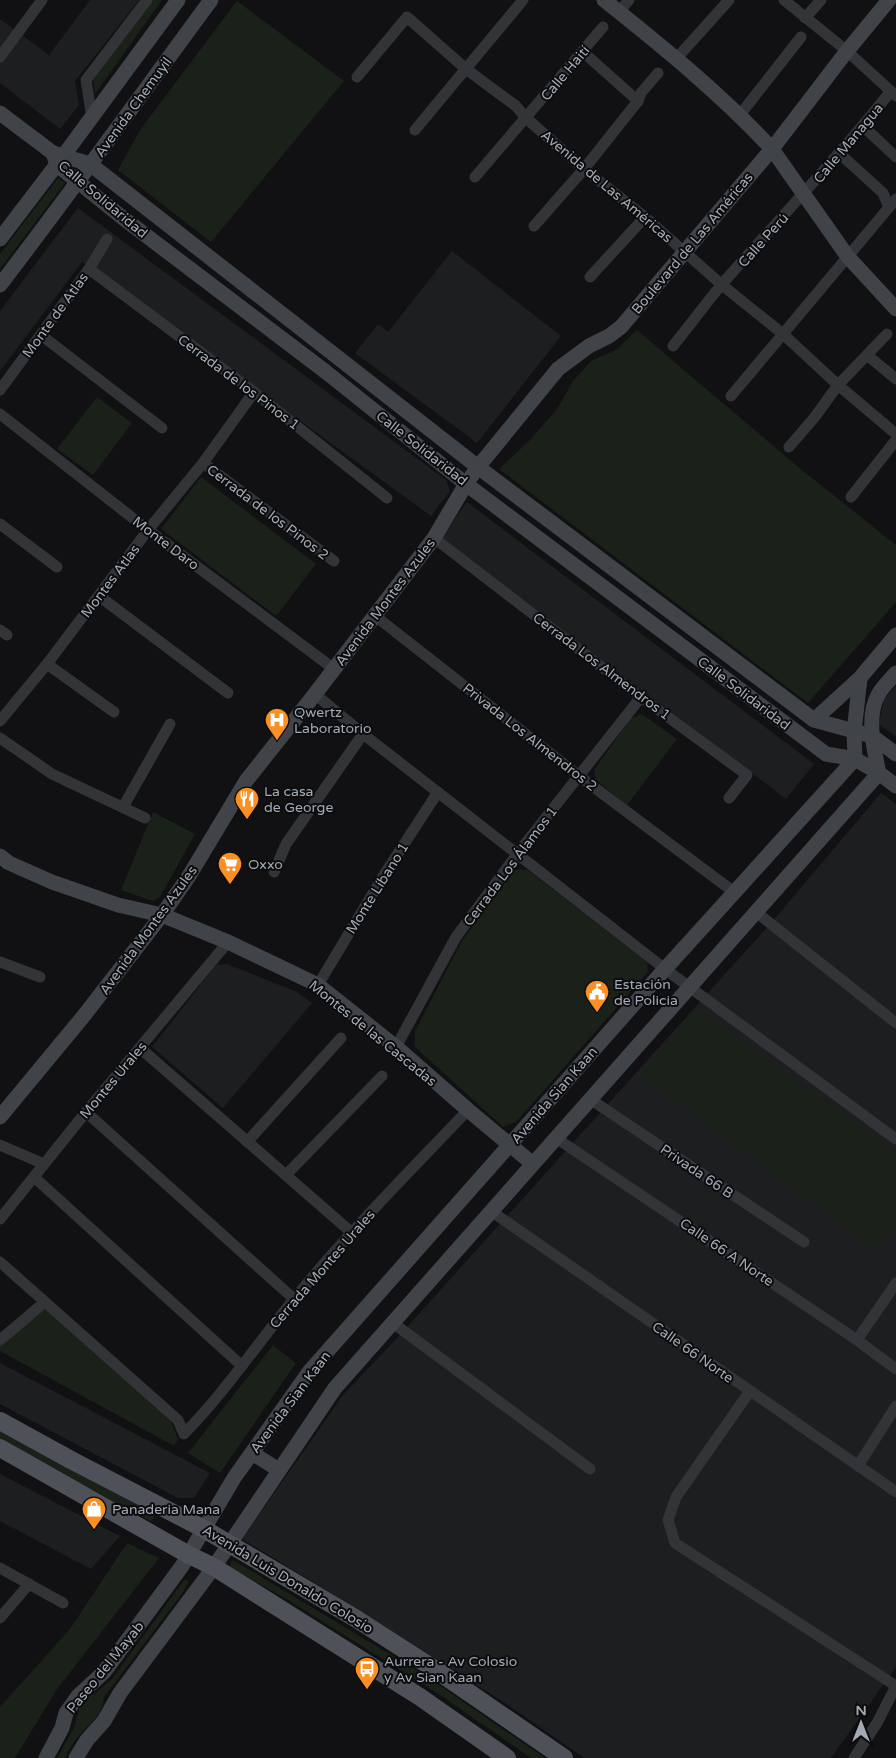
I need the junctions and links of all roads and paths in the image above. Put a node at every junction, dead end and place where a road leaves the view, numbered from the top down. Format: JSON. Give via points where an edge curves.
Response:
{"nodes":[{"id":1,"x":42,"y":0,"type":"edge"},
{"id":2,"x":147,"y":0,"type":"edge"},
{"id":3,"x":178,"y":0,"type":"edge"},
{"id":4,"x":211,"y":0,"type":"edge"},
{"id":5,"x":604,"y":0,"type":"edge"},
{"id":6,"x":629,"y":0,"type":"edge"},
{"id":7,"x":729,"y":0,"type":"edge"},
{"id":8,"x":784,"y":0,"type":"edge"},
{"id":9,"x":821,"y":0,"type":"edge"},
{"id":10,"x":889,"y":0,"type":"edge"},
{"id":11,"x":518,"y":2,"type":"edge"},
{"id":12,"x":619,"y":12,"type":"junction"},
{"id":13,"x":805,"y":18,"type":"junction"},
{"id":14,"x":603,"y":27,"type":"dead end"},
{"id":15,"x":801,"y":37,"type":"dead end"},
{"id":16,"x":846,"y":50,"type":"junction"},
{"id":17,"x":583,"y":52,"type":"junction"},
{"id":18,"x":0,"y":57,"type":"edge"},
{"id":19,"x":676,"y":59,"type":"junction"},
{"id":20,"x":466,"y":69,"type":"junction"},
{"id":21,"x":658,"y":73,"type":"dead end"},
{"id":22,"x":357,"y":77,"type":"dead end"},
{"id":23,"x":893,"y":93,"type":"edge"},
{"id":24,"x":638,"y":102,"type":"junction"},
{"id":25,"x":0,"y":113,"type":"edge"},
{"id":26,"x":739,"y":116,"type":"junction"},
{"id":27,"x":92,"y":118,"type":"junction"},
{"id":28,"x":526,"y":118,"type":"junction"},
{"id":29,"x":863,"y":126,"type":"junction"},
{"id":30,"x":415,"y":130,"type":"dead end"},
{"id":31,"x":772,"y":149,"type":"junction"},
{"id":32,"x":839,"y":153,"type":"junction"},
{"id":33,"x":896,"y":157,"type":"edge"},
{"id":34,"x":58,"y":158,"type":"junction"},
{"id":35,"x":90,"y":164,"type":"junction"},
{"id":36,"x":584,"y":169,"type":"junction"},
{"id":37,"x":475,"y":177,"type":"dead end"},
{"id":38,"x":79,"y":182,"type":"junction"},
{"id":39,"x":804,"y":195,"type":"junction"},
{"id":40,"x":893,"y":203,"type":"edge"},
{"id":41,"x":645,"y":217,"type":"junction"},
{"id":42,"x":534,"y":226,"type":"dead end"},
{"id":43,"x":0,"y":239,"type":"edge"},
{"id":44,"x":107,"y":239,"type":"dead end"},
{"id":45,"x":685,"y":251,"type":"junction"},
{"id":46,"x":848,"y":257,"type":"junction"},
{"id":47,"x":89,"y":268,"type":"junction"},
{"id":48,"x":590,"y":277,"type":"dead end"},
{"id":49,"x":0,"y":285,"type":"edge"},
{"id":50,"x":722,"y":285,"type":"junction"},
{"id":51,"x":896,"y":309,"type":"edge"},
{"id":52,"x":783,"y":334,"type":"junction"},
{"id":53,"x":887,"y":334,"type":"dead end"},
{"id":54,"x":41,"y":335,"type":"junction"},
{"id":55,"x":673,"y":346,"type":"dead end"},
{"id":56,"x":867,"y":355,"type":"junction"},
{"id":57,"x":896,"y":379,"type":"edge"},
{"id":58,"x":838,"y":385,"type":"junction"},
{"id":59,"x":0,"y":390,"type":"edge"},
{"id":60,"x":254,"y":392,"type":"junction"},
{"id":61,"x":731,"y":396,"type":"dead end"},
{"id":62,"x":0,"y":414,"type":"edge"},
{"id":63,"x":162,"y":428,"type":"dead end"},
{"id":64,"x":896,"y":434,"type":"edge"},
{"id":65,"x":896,"y":440,"type":"edge"},
{"id":66,"x":789,"y":447,"type":"dead end"},
{"id":67,"x":203,"y":463,"type":"junction"},
{"id":68,"x":478,"y":467,"type":"junction"},
{"id":69,"x":466,"y":484,"type":"junction"},
{"id":70,"x":851,"y":497,"type":"dead end"},
{"id":71,"x":387,"y":498,"type":"dead end"},
{"id":72,"x":0,"y":524,"type":"edge"},
{"id":73,"x":148,"y":530,"type":"junction"},
{"id":74,"x":434,"y":538,"type":"junction"},
{"id":75,"x":334,"y":561,"type":"dead end"},
{"id":76,"x":57,"y":567,"type":"dead end"},
{"id":77,"x":99,"y":596,"type":"junction"},
{"id":78,"x":374,"y":615,"type":"junction"},
{"id":79,"x":896,"y":634,"type":"edge"},
{"id":80,"x":47,"y":664,"type":"junction"},
{"id":81,"x":334,"y":669,"type":"junction"},
{"id":82,"x":896,"y":674,"type":"edge"},
{"id":83,"x":860,"y":678,"type":"junction"},
{"id":84,"x":228,"y":693,"type":"dead end"},
{"id":85,"x":315,"y":694,"type":"junction"},
{"id":86,"x":641,"y":697,"type":"junction"},
{"id":87,"x":114,"y":712,"type":"dead end"},
{"id":88,"x":814,"y":720,"type":"junction"},
{"id":89,"x":0,"y":721,"type":"edge"},
{"id":90,"x":170,"y":724,"type":"dead end"},
{"id":91,"x":854,"y":732,"type":"junction"},
{"id":92,"x":363,"y":734,"type":"junction"},
{"id":93,"x":872,"y":736,"type":"junction"},
{"id":94,"x":0,"y":738,"type":"edge"},
{"id":95,"x":896,"y":754,"type":"edge"},
{"id":96,"x":855,"y":759,"type":"junction"},
{"id":97,"x":879,"y":773,"type":"junction"},
{"id":98,"x":579,"y":776,"type":"junction"},
{"id":99,"x":896,"y":786,"type":"edge"},
{"id":100,"x":438,"y":792,"type":"junction"},
{"id":101,"x":729,"y":798,"type":"dead end"},
{"id":102,"x":124,"y":807,"type":"junction"},
{"id":103,"x":145,"y":818,"type":"dead end"},
{"id":104,"x":518,"y":853,"type":"junction"},
{"id":105,"x":0,"y":856,"type":"edge"},
{"id":106,"x":274,"y":872,"type":"dead end"},
{"id":107,"x":734,"y":892,"type":"junction"},
{"id":108,"x":756,"y":912,"type":"junction"},
{"id":109,"x":162,"y":916,"type":"junction"},
{"id":110,"x":228,"y":942,"type":"junction"},
{"id":111,"x":0,"y":962,"type":"edge"},
{"id":112,"x":665,"y":969,"type":"junction"},
{"id":113,"x":40,"y":978,"type":"dead end"},
{"id":114,"x":318,"y":985,"type":"junction"},
{"id":115,"x":689,"y":987,"type":"junction"},
{"id":116,"x":896,"y":1023,"type":"edge"},
{"id":117,"x":341,"y":1038,"type":"dead end"},
{"id":118,"x":396,"y":1047,"type":"junction"},
{"id":119,"x":140,"y":1048,"type":"junction"},
{"id":120,"x":382,"y":1076,"type":"dead end"},
{"id":121,"x":590,"y":1099,"type":"junction"},
{"id":122,"x":468,"y":1110,"type":"junction"},
{"id":123,"x":86,"y":1112,"type":"junction"},
{"id":124,"x":0,"y":1118,"type":"edge"},
{"id":125,"x":556,"y":1138,"type":"junction"},
{"id":126,"x":896,"y":1139,"type":"edge"},
{"id":127,"x":247,"y":1142,"type":"junction"},
{"id":128,"x":0,"y":1145,"type":"edge"},
{"id":129,"x":510,"y":1145,"type":"junction"},
{"id":130,"x":44,"y":1164,"type":"junction"},
{"id":131,"x":532,"y":1164,"type":"junction"},
{"id":132,"x":286,"y":1175,"type":"junction"},
{"id":133,"x":34,"y":1177,"type":"junction"},
{"id":134,"x":491,"y":1212,"type":"junction"},
{"id":135,"x":0,"y":1220,"type":"edge"},
{"id":136,"x":351,"y":1232,"type":"junction"},
{"id":137,"x":804,"y":1242,"type":"dead end"},
{"id":138,"x":0,"y":1262,"type":"edge"},
{"id":139,"x":896,"y":1283,"type":"edge"},
{"id":140,"x":294,"y":1299,"type":"junction"},
{"id":141,"x":45,"y":1302,"type":"junction"},
{"id":142,"x":393,"y":1322,"type":"junction"},
{"id":143,"x":0,"y":1340,"type":"edge"},
{"id":144,"x":857,"y":1340,"type":"junction"},
{"id":145,"x":242,"y":1366,"type":"junction"},
{"id":146,"x":896,"y":1369,"type":"edge"},
{"id":147,"x":750,"y":1391,"type":"junction"},
{"id":148,"x":896,"y":1406,"type":"edge"},
{"id":149,"x":0,"y":1421,"type":"edge"},
{"id":150,"x":0,"y":1448,"type":"edge"},
{"id":151,"x":252,"y":1453,"type":"junction"},
{"id":152,"x":858,"y":1466,"type":"junction"},
{"id":153,"x":590,"y":1468,"type":"dead end"},
{"id":154,"x":279,"y":1470,"type":"junction"},
{"id":155,"x":896,"y":1492,"type":"edge"},
{"id":156,"x":204,"y":1529,"type":"junction"},
{"id":157,"x":229,"y":1544,"type":"junction"},
{"id":158,"x":190,"y":1555,"type":"junction"},
{"id":159,"x":214,"y":1567,"type":"junction"},
{"id":160,"x":0,"y":1568,"type":"edge"},
{"id":161,"x":29,"y":1584,"type":"junction"},
{"id":162,"x":63,"y":1603,"type":"dead end"},
{"id":163,"x":0,"y":1618,"type":"edge"},
{"id":164,"x":896,"y":1686,"type":"edge"},
{"id":165,"x":46,"y":1758,"type":"edge"},
{"id":166,"x":76,"y":1758,"type":"edge"},
{"id":167,"x":507,"y":1758,"type":"edge"},
{"id":168,"x":564,"y":1758,"type":"edge"},
{"id":169,"x":854,"y":1758,"type":"edge"}],
"edges":[{"from":1,"to":18,"type":"street"},
{"from":2,"to":27,"type":"street","via":[[86,80]]},
{"from":3,"to":27,"type":"main road","name":"Avenida Chemuyil"},
{"from":4,"to":35,"type":"main road","name":"Avenida Chemuyil"},
{"from":5,"to":12,"type":"main road"},
{"from":6,"to":12,"type":"street"},
{"from":7,"to":19,"type":"street"},
{"from":8,"to":13,"type":"street"},
{"from":9,"to":13,"type":"street"},
{"from":10,"to":16,"type":"main road","name":"Boulevard de Las Américas"},
{"from":11,"to":20,"type":"street"},
{"from":12,"to":19,"type":"main road"},
{"from":13,"to":16,"type":"street"},
{"from":14,"to":17,"type":"street","name":"Calle Haití"},
{"from":15,"to":26,"type":"street"},
{"from":16,"to":23,"type":"street"},
{"from":16,"to":31,"type":"main road","name":"Boulevard de Las Américas"},
{"from":17,"to":24,"type":"street"},
{"from":17,"to":28,"type":"street","name":"Calle Haití"},
{"from":19,"to":26,"type":"main road"},
{"from":20,"to":22,"type":"street","name":"Avenida de Las Américas","via":[[407,17]]},
{"from":20,"to":28,"type":"street","name":"Avenida de Las Américas","via":[[516,106]]},
{"from":20,"to":30,"type":"street"},
{"from":21,"to":24,"type":"street"},
{"from":23,"to":29,"type":"street","name":"Calle Managua"},
{"from":24,"to":36,"type":"street"},
{"from":25,"to":34,"type":"main road"},
{"from":26,"to":31,"type":"main road"},
{"from":27,"to":34,"type":"main road","name":"Avenida Chemuyil"},
{"from":28,"to":36,"type":"street","name":"Avenida de Las Américas"},
{"from":28,"to":37,"type":"street","name":"Calle Haití"},
{"from":29,"to":32,"type":"street","name":"Calle Managua"},
{"from":29,"to":33,"type":"street"},
{"from":31,"to":39,"type":"main road"},
{"from":31,"to":45,"type":"main road","name":"Boulevard de Las Américas"},
{"from":32,"to":39,"type":"street","name":"Calle Managua"},
{"from":32,"to":40,"type":"street"},
{"from":34,"to":35,"type":"main road","name":"Calle Solidaridad"},
{"from":34,"to":38,"type":"main road","name":"Calle Solidaridad"},
{"from":34,"to":43,"type":"main road","name":"Avenida Chemuyil"},
{"from":35,"to":38,"type":"main road","name":"Avenida Chemuyil"},
{"from":35,"to":68,"type":"main road","name":"Calle Solidaridad"},
{"from":36,"to":41,"type":"street","name":"Avenida de Las Américas"},
{"from":36,"to":42,"type":"street"},
{"from":38,"to":49,"type":"main road","name":"Avenida Chemuyil"},
{"from":38,"to":69,"type":"main road","name":"Calle Solidaridad"},
{"from":39,"to":46,"type":"main road"},
{"from":39,"to":50,"type":"street","name":"Calle Perú"},
{"from":40,"to":46,"type":"street"},
{"from":41,"to":45,"type":"street","name":"Avenida de Las Américas"},
{"from":41,"to":48,"type":"street"},
{"from":44,"to":47,"type":"street","name":"Monte de Atlas"},
{"from":45,"to":50,"type":"street","name":"Avenida de Las Américas"},
{"from":45,"to":68,"type":"main road","name":"Boulevard de Las Américas","via":[[621,328],[558,369]]},
{"from":46,"to":51,"type":"main road"},
{"from":46,"to":52,"type":"street"},
{"from":47,"to":54,"type":"street","name":"Monte de Atlas"},
{"from":47,"to":60,"type":"street","name":"Cerrada de los Pinos 1"},
{"from":50,"to":52,"type":"street","name":"Avenida de Las Américas"},
{"from":50,"to":55,"type":"street","name":"Calle Perú"},
{"from":52,"to":58,"type":"street","name":"Avenida de Las Américas"},
{"from":52,"to":61,"type":"street"},
{"from":53,"to":56,"type":"street"},
{"from":54,"to":59,"type":"street","name":"Monte de Atlas"},
{"from":54,"to":63,"type":"street"},
{"from":56,"to":57,"type":"street"},
{"from":56,"to":58,"type":"street"},
{"from":58,"to":64,"type":"street","name":"Avenida de Las Américas"},
{"from":58,"to":66,"type":"street"},
{"from":60,"to":67,"type":"street","name":"Montes Atlas"},
{"from":60,"to":71,"type":"street","name":"Cerrada de los Pinos 1"},
{"from":62,"to":73,"type":"street","name":"Monte Daro"},
{"from":65,"to":70,"type":"street"},
{"from":67,"to":73,"type":"street","name":"Montes Atlas"},
{"from":67,"to":75,"type":"street","name":"Cerrada de los Pinos 2"},
{"from":68,"to":69,"type":"main road","name":"Avenida Montes Azules"},
{"from":68,"to":88,"type":"main road","name":"Calle Solidaridad"},
{"from":69,"to":74,"type":"main road","name":"Avenida Montes Azules"},
{"from":69,"to":96,"type":"main road","name":"Calle Solidaridad","via":[[826,754]]},
{"from":72,"to":76,"type":"street"},
{"from":73,"to":77,"type":"street","name":"Montes Atlas"},
{"from":73,"to":81,"type":"street","name":"Monte Daro"},
{"from":74,"to":78,"type":"main road","name":"Avenida Montes Azules"},
{"from":74,"to":86,"type":"street","name":"Cerrada Los Almendros 1"},
{"from":77,"to":80,"type":"street","name":"Montes Atlas"},
{"from":77,"to":84,"type":"street"},
{"from":78,"to":81,"type":"main road","name":"Avenida Montes Azules"},
{"from":78,"to":98,"type":"street","name":"Privada Los Almendros 2"},
{"from":79,"to":83,"type":"main road"},
{"from":80,"to":87,"type":"street"},
{"from":80,"to":89,"type":"street","name":"Montes Atlas"},
{"from":81,"to":85,"type":"main road","name":"Avenida Montes Azules"},
{"from":82,"to":93,"type":"main road","via":[[878,695],[872,716]]},
{"from":83,"to":88,"type":"main road"},
{"from":83,"to":91,"type":"main road"},
{"from":85,"to":92,"type":"street"},
{"from":85,"to":109,"type":"main road","name":"Avenida Montes Azules","via":[[246,781],[190,876]]},
{"from":86,"to":98,"type":"street","name":"Cerrada Los Álamos 1"},
{"from":86,"to":101,"type":"street","name":"Cerrada Los Almendros 1","via":[[747,775]]},
{"from":88,"to":91,"type":"main road","name":"Calle Solidaridad"},
{"from":90,"to":102,"type":"street"},
{"from":91,"to":93,"type":"main road","name":"Calle Solidaridad"},
{"from":91,"to":96,"type":"main road"},
{"from":92,"to":100,"type":"street"},
{"from":92,"to":106,"type":"street","via":[[286,844]]},
{"from":93,"to":95,"type":"main road","name":"Calle Solidaridad"},
{"from":93,"to":97,"type":"main road"},
{"from":94,"to":102,"type":"street","via":[[52,774]]},
{"from":96,"to":97,"type":"main road","name":"Calle Solidaridad"},
{"from":96,"to":107,"type":"main road","name":"Avenida Sian Kaan"},
{"from":97,"to":99,"type":"main road","name":"Calle Solidaridad"},
{"from":97,"to":108,"type":"main road","name":"Avenida Sian Kaan"},
{"from":98,"to":104,"type":"street","name":"Cerrada Los Álamos 1"},
{"from":98,"to":107,"type":"street","name":"Privada Los Almendros 2"},
{"from":100,"to":104,"type":"street"},
{"from":100,"to":114,"type":"street","name":"Monte Líbano 1"},
{"from":102,"to":103,"type":"street"},
{"from":104,"to":112,"type":"street"},
{"from":104,"to":118,"type":"street","name":"Cerrada Los Álamos 1","via":[[456,937]]},
{"from":105,"to":109,"type":"main road","name":"Montes de las Cascadas","via":[[52,882]]},
{"from":107,"to":112,"type":"main road","name":"Avenida Sian Kaan"},
{"from":108,"to":115,"type":"main road","name":"Avenida Sian Kaan"},
{"from":108,"to":116,"type":"street"},
{"from":109,"to":110,"type":"main road","name":"Montes de las Cascadas"},
{"from":109,"to":124,"type":"main road","name":"Avenida Montes Azules"},
{"from":110,"to":114,"type":"main road","name":"Montes de las Cascadas"},
{"from":110,"to":119,"type":"street","name":"Montes Urales"},
{"from":111,"to":113,"type":"street"},
{"from":112,"to":115,"type":"street"},
{"from":112,"to":129,"type":"main road","name":"Avenida Sian Kaan"},
{"from":114,"to":118,"type":"main road","name":"Montes de las Cascadas"},
{"from":115,"to":121,"type":"main road","name":"Avenida Sian Kaan"},
{"from":115,"to":126,"type":"street"},
{"from":117,"to":127,"type":"street"},
{"from":118,"to":122,"type":"main road","name":"Montes de las Cascadas"},
{"from":119,"to":123,"type":"street","name":"Montes Urales"},
{"from":119,"to":127,"type":"street"},
{"from":120,"to":132,"type":"street"},
{"from":121,"to":125,"type":"main road","name":"Avenida Sian Kaan"},
{"from":121,"to":137,"type":"street","name":"Privada 66 B"},
{"from":122,"to":129,"type":"main road","name":"Montes de las Cascadas"},
{"from":122,"to":136,"type":"street","name":"Cerrada Montes Urales"},
{"from":123,"to":130,"type":"street","name":"Montes Urales"},
{"from":123,"to":140,"type":"street"},
{"from":125,"to":131,"type":"main road","name":"Avenida Sian Kaan"},
{"from":125,"to":144,"type":"street","name":"Calle 66 A Norte"},
{"from":127,"to":132,"type":"street"},
{"from":128,"to":130,"type":"street"},
{"from":129,"to":131,"type":"main road","name":"Montes de las Cascadas"},
{"from":129,"to":151,"type":"main road","name":"Avenida Sian Kaan","via":[[309,1372]]},
{"from":130,"to":133,"type":"street","name":"Montes Urales"},
{"from":131,"to":134,"type":"main road","name":"Avenida Sian Kaan"},
{"from":132,"to":136,"type":"street"},
{"from":133,"to":135,"type":"street","name":"Montes Urales"},
{"from":133,"to":145,"type":"street"},
{"from":134,"to":142,"type":"main road","name":"Avenida Sian Kaan"},
{"from":134,"to":147,"type":"street","name":"Calle 66 Norte"},
{"from":136,"to":140,"type":"street","name":"Cerrada Montes Urales"},
{"from":138,"to":141,"type":"street"},
{"from":139,"to":144,"type":"street"},
{"from":140,"to":145,"type":"street","name":"Cerrada Montes Urales"},
{"from":141,"to":143,"type":"street"},
{"from":141,"to":145,"type":"street","name":"Cerrada Montes Urales","via":[[178,1420],[184,1434]]},
{"from":142,"to":153,"type":"street"},
{"from":142,"to":154,"type":"main road","name":"Avenida Sian Kaan","via":[[335,1388]]},
{"from":144,"to":146,"type":"street","name":"Calle 66 A Norte"},
{"from":147,"to":152,"type":"street","name":"Calle 66 Norte"},
{"from":147,"to":164,"type":"street","via":[[676,1497],[668,1520],[675,1543]]},
{"from":148,"to":152,"type":"street"},
{"from":149,"to":156,"type":"main road","name":"Avenida Luis Donaldo Colosio"},
{"from":150,"to":158,"type":"main road","name":"Avenida Luis Donaldo Colosio"},
{"from":151,"to":154,"type":"main road"},
{"from":151,"to":156,"type":"main road","name":"Avenida Sian Kaan"},
{"from":152,"to":155,"type":"street","name":"Calle 66 Norte"},
{"from":154,"to":157,"type":"main road","name":"Avenida Sian Kaan"},
{"from":156,"to":157,"type":"main road","name":"Avenida Luis Donaldo Colosio"},
{"from":156,"to":158,"type":"main road","name":"Avenida Sian Kaan"},
{"from":157,"to":159,"type":"main road","name":"Avenida Sian Kaan"},
{"from":157,"to":168,"type":"main road","name":"Avenida Luis Donaldo Colosio","via":[[355,1618]]},
{"from":158,"to":159,"type":"main road","name":"Avenida Luis Donaldo Colosio"},
{"from":158,"to":165,"type":"main road","name":"Paseo del Mayab","via":[[104,1672],[78,1696],[66,1713]]},
{"from":159,"to":166,"type":"main road","name":"Paseo del Mayab","via":[[120,1692],[104,1721]]},
{"from":159,"to":167,"type":"main road","name":"Avenida Luis Donaldo Colosio","via":[[420,1697]]},
{"from":160,"to":161,"type":"street"},
{"from":161,"to":162,"type":"street"},
{"from":161,"to":163,"type":"street"},
{"from":164,"to":169,"type":"street"}]}
